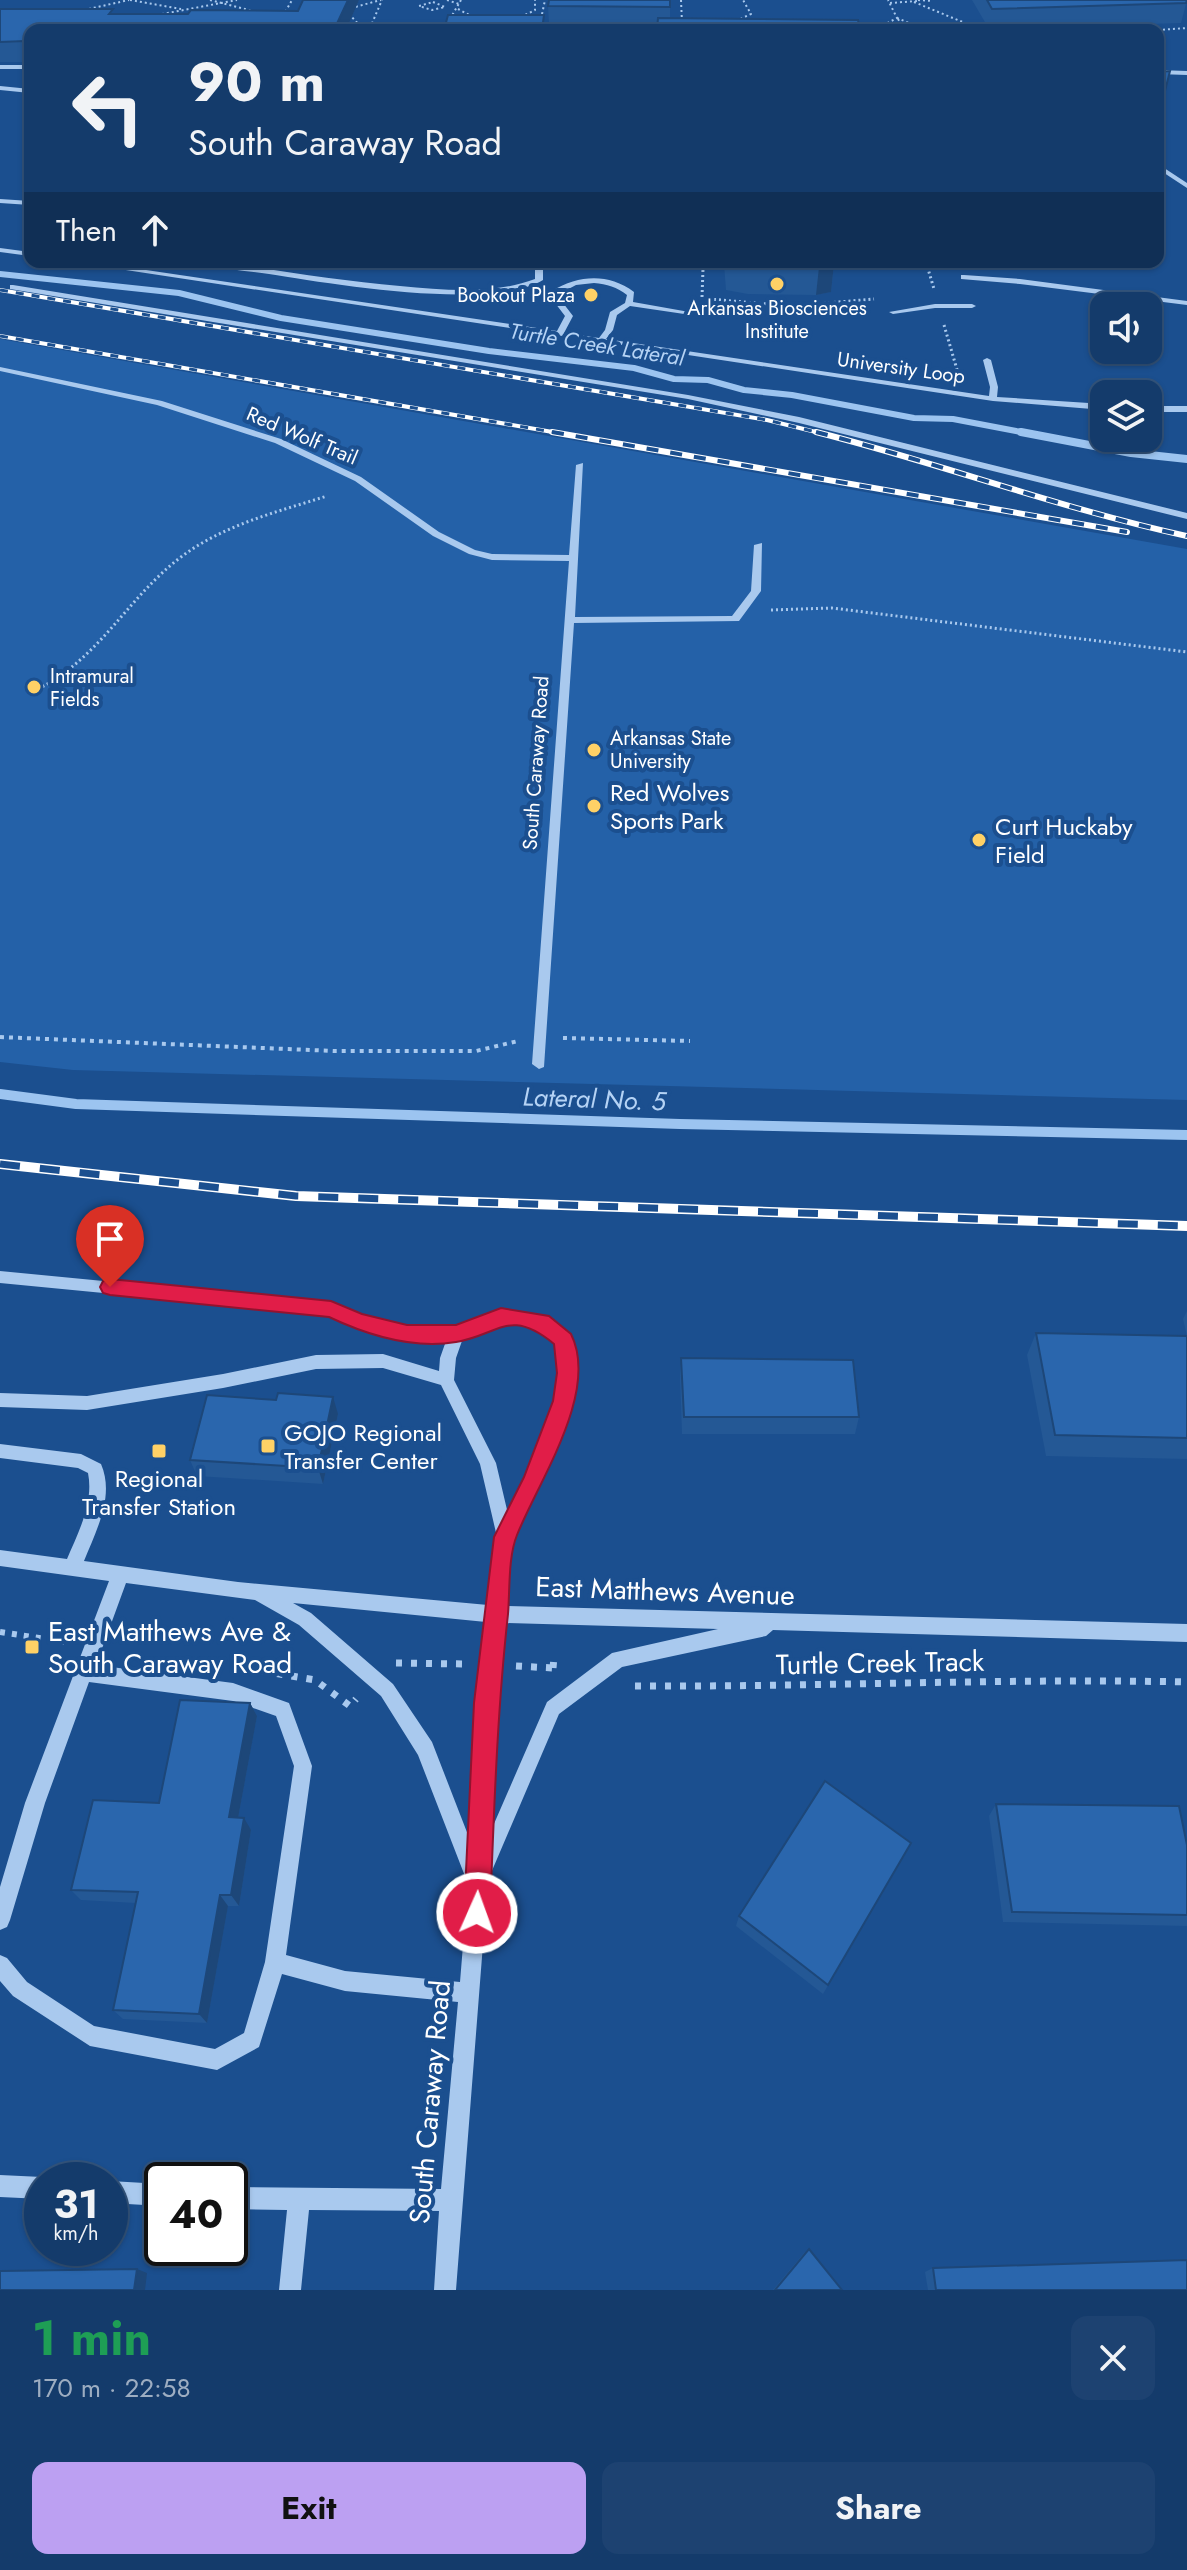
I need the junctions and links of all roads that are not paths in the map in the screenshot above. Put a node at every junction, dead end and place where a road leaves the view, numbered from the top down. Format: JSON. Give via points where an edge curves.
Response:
{"nodes":[{"id":1,"x":0,"y":67,"type":"edge"},
{"id":2,"x":24,"y":67,"type":"edge"},
{"id":3,"x":1164,"y":72,"type":"edge"},
{"id":4,"x":1187,"y":73,"type":"edge"},
{"id":5,"x":0,"y":88,"type":"edge"},
{"id":6,"x":24,"y":90,"type":"edge"},
{"id":7,"x":1164,"y":170,"type":"edge"},
{"id":8,"x":1187,"y":186,"type":"edge"},
{"id":9,"x":0,"y":201,"type":"edge"},
{"id":10,"x":24,"y":203,"type":"edge"},
{"id":11,"x":0,"y":250,"type":"edge"},
{"id":12,"x":24,"y":253,"type":"edge"},
{"id":13,"x":117,"y":268,"type":"edge"},
{"id":14,"x":248,"y":268,"type":"edge"},
{"id":15,"x":539,"y":268,"type":"edge"},
{"id":16,"x":964,"y":277,"type":"dead end"},
{"id":17,"x":13,"y":287,"type":"dead end"},
{"id":18,"x":1187,"y":303,"type":"edge"},
{"id":19,"x":629,"y":304,"type":"junction"},
{"id":20,"x":972,"y":306,"type":"dead end"},
{"id":21,"x":893,"y":312,"type":"dead end"},
{"id":22,"x":691,"y":313,"type":"dead end"},
{"id":23,"x":559,"y":335,"type":"junction"},
{"id":24,"x":600,"y":341,"type":"junction"},
{"id":25,"x":987,"y":360,"type":"dead end"},
{"id":26,"x":0,"y":369,"type":"edge"},
{"id":27,"x":993,"y":399,"type":"junction"},
{"id":28,"x":1090,"y":406,"type":"edge"},
{"id":29,"x":1162,"y":409,"type":"edge"},
{"id":30,"x":1187,"y":409,"type":"edge"},
{"id":31,"x":580,"y":465,"type":"dead end"},
{"id":32,"x":1187,"y":516,"type":"edge"},
{"id":33,"x":759,"y":545,"type":"dead end"},
{"id":34,"x":574,"y":558,"type":"junction"},
{"id":35,"x":570,"y":620,"type":"junction"},
{"id":36,"x":539,"y":1064,"type":"dead end"},
{"id":37,"x":0,"y":1277,"type":"edge"},
{"id":38,"x":457,"y":1333,"type":"junction"},
{"id":39,"x":446,"y":1380,"type":"junction"},
{"id":40,"x":0,"y":1400,"type":"edge"},
{"id":41,"x":0,"y":1451,"type":"edge"},
{"id":42,"x":505,"y":1537,"type":"junction"},
{"id":43,"x":0,"y":1558,"type":"edge"},
{"id":44,"x":72,"y":1569,"type":"junction"},
{"id":45,"x":120,"y":1575,"type":"junction"},
{"id":46,"x":238,"y":1590,"type":"junction"},
{"id":47,"x":495,"y":1614,"type":"junction"},
{"id":48,"x":789,"y":1622,"type":"junction"},
{"id":49,"x":1187,"y":1633,"type":"edge"},
{"id":50,"x":84,"y":1672,"type":"junction"},
{"id":51,"x":478,"y":1884,"type":"junction"},
{"id":52,"x":0,"y":1920,"type":"edge"},
{"id":53,"x":275,"y":1962,"type":"junction"},
{"id":54,"x":0,"y":1965,"type":"edge"},
{"id":55,"x":469,"y":1993,"type":"junction"},
{"id":56,"x":0,"y":2186,"type":"edge"},
{"id":57,"x":24,"y":2187,"type":"edge"},
{"id":58,"x":248,"y":2199,"type":"edge"},
{"id":59,"x":451,"y":2200,"type":"junction"},
{"id":60,"x":299,"y":2201,"type":"junction"},
{"id":61,"x":290,"y":2290,"type":"edge"},
{"id":62,"x":445,"y":2290,"type":"edge"}],
"edges":[{"from":1,"to":2,"type":"street"},
{"from":3,"to":4,"type":"street"},
{"from":5,"to":6,"type":"street"},
{"from":7,"to":8,"type":"street"},
{"from":9,"to":10,"type":"street"},
{"from":11,"to":12,"type":"street"},
{"from":13,"to":23,"type":"street","name":"University Loop"},
{"from":14,"to":15,"type":"street","via":[[400,290],[531,286],[539,280]]},
{"from":16,"to":18,"type":"street","via":[[1051,283]]},
{"from":17,"to":32,"type":"street","via":[[688,397]]},
{"from":19,"to":22,"type":"street"},
{"from":19,"to":23,"type":"street","via":[[631,294],[610,282],[565,286],[555,293],[569,316]]},
{"from":19,"to":24,"type":"street","via":[[613,314]]},
{"from":20,"to":21,"type":"street"},
{"from":23,"to":24,"type":"street","name":"University Loop"},
{"from":24,"to":27,"type":"street","name":"University Loop"},
{"from":25,"to":27,"type":"street"},
{"from":26,"to":34,"type":"street","name":"Red Wolf Trail","via":[[159,403],[278,441],[358,479],[436,534],[472,552]]},
{"from":27,"to":28,"type":"street","name":"University Loop"},
{"from":29,"to":30,"type":"street"},
{"from":31,"to":34,"type":"street","name":"South Caraway Road"},
{"from":33,"to":35,"type":"street","via":[[756,591],[735,619]]},
{"from":34,"to":35,"type":"street","name":"South Caraway Road"},
{"from":35,"to":36,"type":"street","name":"South Caraway Road"},
{"from":37,"to":38,"type":"street","via":[[331,1309],[407,1333]]},
{"from":38,"to":39,"type":"street"},
{"from":38,"to":42,"type":"street","name":"South Caraway Road","via":[[501,1316],[542,1322],[564,1340],[564,1401]]},
{"from":39,"to":40,"type":"street","via":[[383,1361],[316,1362],[87,1403]]},
{"from":39,"to":42,"type":"street","name":"South Caraway Road","via":[[488,1463]]},
{"from":41,"to":44,"type":"street","via":[[81,1461],[95,1469],[96,1498]]},
{"from":42,"to":47,"type":"street","name":"South Caraway Road"},
{"from":43,"to":44,"type":"street","name":"East Matthews Avenue"},
{"from":44,"to":45,"type":"street","name":"East Matthews Avenue"},
{"from":45,"to":46,"type":"street","name":"East Matthews Avenue"},
{"from":45,"to":50,"type":"street"},
{"from":46,"to":47,"type":"street","name":"East Matthews Avenue"},
{"from":46,"to":51,"type":"street","via":[[271,1599],[305,1619],[387,1690],[425,1749]]},
{"from":47,"to":48,"type":"street","name":"East Matthews Avenue"},
{"from":47,"to":51,"type":"street","name":"South Caraway Road"},
{"from":48,"to":49,"type":"street","name":"East Matthews Avenue"},
{"from":48,"to":51,"type":"street","via":[[618,1659],[553,1708]]},
{"from":50,"to":52,"type":"street","via":[[35,1803]]},
{"from":50,"to":53,"type":"street","via":[[233,1692],[283,1709],[303,1766]]},
{"from":51,"to":55,"type":"street","name":"South Caraway Road"},
{"from":53,"to":54,"type":"street","via":[[252,2040],[217,2060],[90,2036],[20,1989]]},
{"from":53,"to":55,"type":"street","via":[[345,1981]]},
{"from":55,"to":59,"type":"street","name":"South Caraway Road"},
{"from":56,"to":57,"type":"street"},
{"from":58,"to":60,"type":"street"},
{"from":59,"to":60,"type":"street"},
{"from":59,"to":62,"type":"street","name":"South Caraway Road"},
{"from":60,"to":61,"type":"street"}]}
